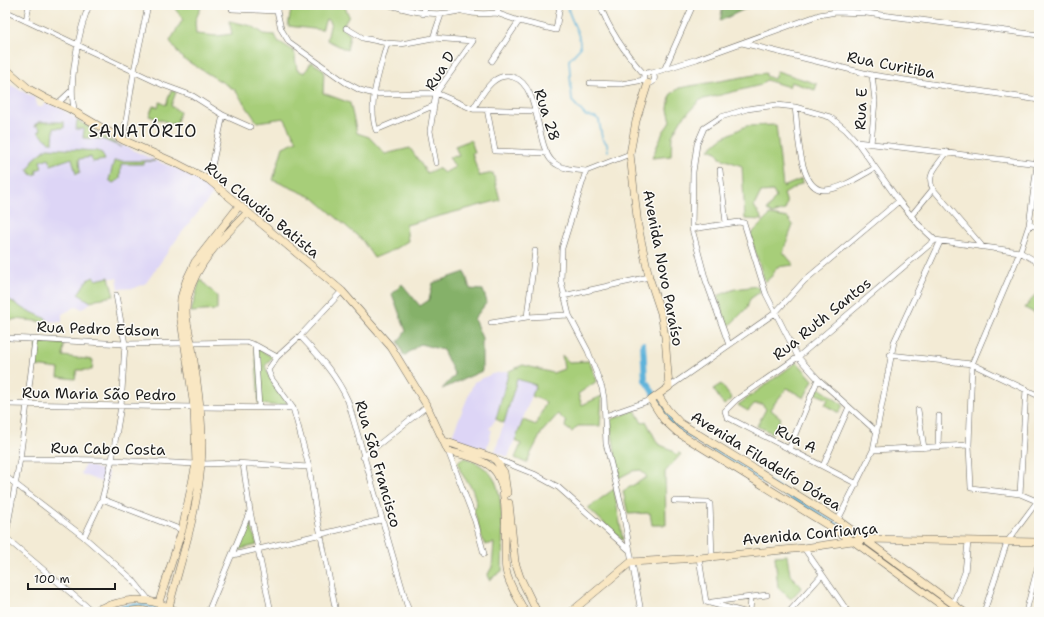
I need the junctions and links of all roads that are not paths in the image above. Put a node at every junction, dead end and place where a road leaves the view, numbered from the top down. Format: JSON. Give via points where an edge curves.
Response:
{"nodes":[{"id":1,"x":30,"y":5,"type":"edge"},
{"id":2,"x":89,"y":5,"type":"edge"},
{"id":3,"x":148,"y":5,"type":"edge"},
{"id":4,"x":390,"y":5,"type":"edge"},
{"id":5,"x":426,"y":5,"type":"edge"},
{"id":6,"x":448,"y":5,"type":"edge"},
{"id":7,"x":502,"y":5,"type":"edge"},
{"id":8,"x":560,"y":5,"type":"edge"},
{"id":9,"x":600,"y":5,"type":"edge"},
{"id":10,"x":693,"y":5,"type":"edge"},
{"id":11,"x":277,"y":8,"type":"edge"},
{"id":12,"x":232,"y":9,"type":"dead end"},
{"id":13,"x":5,"y":11,"type":"edge"},
{"id":14,"x":459,"y":11,"type":"junction"},
{"id":15,"x":496,"y":13,"type":"junction"},
{"id":16,"x":423,"y":14,"type":"junction"},
{"id":17,"x":441,"y":15,"type":"junction"},
{"id":18,"x":26,"y":21,"type":"junction"},
{"id":19,"x":519,"y":21,"type":"junction"},
{"id":20,"x":346,"y":28,"type":"dead end"},
{"id":21,"x":1039,"y":35,"type":"edge"},
{"id":22,"x":433,"y":38,"type":"junction"},
{"id":23,"x":387,"y":43,"type":"junction"},
{"id":24,"x":741,"y":43,"type":"junction"},
{"id":25,"x":79,"y":46,"type":"junction"},
{"id":26,"x":492,"y":61,"type":"dead end"},
{"id":27,"x":5,"y":68,"type":"edge"},
{"id":28,"x":665,"y":68,"type":"junction"},
{"id":29,"x":134,"y":71,"type":"junction"},
{"id":30,"x":652,"y":73,"type":"junction"},
{"id":31,"x":644,"y":74,"type":"junction"},
{"id":32,"x":872,"y":75,"type":"junction"},
{"id":33,"x":646,"y":82,"type":"junction"},
{"id":34,"x":590,"y":83,"type":"dead end"},
{"id":35,"x":71,"y":91,"type":"junction"},
{"id":36,"x":436,"y":93,"type":"junction"},
{"id":37,"x":374,"y":94,"type":"junction"},
{"id":38,"x":1039,"y":100,"type":"edge"},
{"id":39,"x":57,"y":104,"type":"junction"},
{"id":40,"x":434,"y":106,"type":"junction"},
{"id":41,"x":795,"y":107,"type":"junction"},
{"id":42,"x":473,"y":109,"type":"junction"},
{"id":43,"x":487,"y":109,"type":"junction"},
{"id":44,"x":536,"y":111,"type":"junction"},
{"id":45,"x":75,"y":112,"type":"junction"},
{"id":46,"x":223,"y":115,"type":"junction"},
{"id":47,"x":250,"y":127,"type":"dead end"},
{"id":48,"x":123,"y":140,"type":"junction"},
{"id":49,"x":856,"y":142,"type":"junction"},
{"id":50,"x":871,"y":144,"type":"junction"},
{"id":51,"x":1039,"y":150,"type":"edge"},
{"id":52,"x":947,"y":152,"type":"junction"},
{"id":53,"x":547,"y":153,"type":"junction"},
{"id":54,"x":630,"y":154,"type":"junction"},
{"id":55,"x":436,"y":163,"type":"dead end"},
{"id":56,"x":1038,"y":164,"type":"edge"},
{"id":57,"x":876,"y":168,"type":"junction"},
{"id":58,"x":720,"y":170,"type":"dead end"},
{"id":59,"x":586,"y":172,"type":"junction"},
{"id":60,"x":209,"y":180,"type":"junction"},
{"id":61,"x":933,"y":189,"type":"junction"},
{"id":62,"x":899,"y":201,"type":"junction"},
{"id":63,"x":239,"y":206,"type":"junction"},
{"id":64,"x":246,"y":213,"type":"junction"},
{"id":65,"x":911,"y":216,"type":"junction"},
{"id":66,"x":726,"y":223,"type":"junction"},
{"id":67,"x":1029,"y":225,"type":"junction"},
{"id":68,"x":1039,"y":227,"type":"edge"},
{"id":69,"x":692,"y":229,"type":"junction"},
{"id":70,"x":937,"y":241,"type":"junction"},
{"id":71,"x":980,"y":245,"type":"junction"},
{"id":72,"x":536,"y":251,"type":"dead end"},
{"id":73,"x":1020,"y":252,"type":"junction"},
{"id":74,"x":1039,"y":263,"type":"edge"},
{"id":75,"x":650,"y":277,"type":"junction"},
{"id":76,"x":342,"y":291,"type":"junction"},
{"id":77,"x":116,"y":295,"type":"dead end"},
{"id":78,"x":563,"y":296,"type":"junction"},
{"id":79,"x":775,"y":313,"type":"junction"},
{"id":80,"x":569,"y":315,"type":"junction"},
{"id":81,"x":527,"y":317,"type":"junction"},
{"id":82,"x":491,"y":323,"type":"dead end"},
{"id":83,"x":185,"y":329,"type":"junction"},
{"id":84,"x":300,"y":336,"type":"junction"},
{"id":85,"x":10,"y":338,"type":"dead end"},
{"id":86,"x":35,"y":340,"type":"junction"},
{"id":87,"x":188,"y":343,"type":"junction"},
{"id":88,"x":125,"y":344,"type":"junction"},
{"id":89,"x":255,"y":345,"type":"junction"},
{"id":90,"x":730,"y":346,"type":"junction"},
{"id":91,"x":890,"y":355,"type":"junction"},
{"id":92,"x":277,"y":357,"type":"junction"},
{"id":93,"x":798,"y":357,"type":"junction"},
{"id":94,"x":972,"y":364,"type":"junction"},
{"id":95,"x":818,"y":379,"type":"junction"},
{"id":96,"x":669,"y":387,"type":"junction"},
{"id":97,"x":1026,"y":389,"type":"junction"},
{"id":98,"x":1039,"y":396,"type":"edge"},
{"id":99,"x":655,"y":398,"type":"junction"},
{"id":100,"x":5,"y":404,"type":"edge"},
{"id":101,"x":26,"y":405,"type":"junction"},
{"id":102,"x":121,"y":406,"type":"junction"},
{"id":103,"x":428,"y":406,"type":"junction"},
{"id":104,"x":197,"y":407,"type":"junction"},
{"id":105,"x":259,"y":407,"type":"junction"},
{"id":106,"x":849,"y":407,"type":"junction"},
{"id":107,"x":293,"y":408,"type":"junction"},
{"id":108,"x":918,"y":410,"type":"dead end"},
{"id":109,"x":725,"y":414,"type":"joint"},
{"id":110,"x":605,"y":416,"type":"junction"},
{"id":111,"x":938,"y":416,"type":"dead end"},
{"id":112,"x":877,"y":432,"type":"junction"},
{"id":113,"x":444,"y":440,"type":"junction"},
{"id":114,"x":969,"y":445,"type":"junction"},
{"id":115,"x":938,"y":447,"type":"junction"},
{"id":116,"x":924,"y":448,"type":"junction"},
{"id":117,"x":789,"y":449,"type":"junction"},
{"id":118,"x":873,"y":450,"type":"junction"},
{"id":119,"x":448,"y":451,"type":"junction"},
{"id":120,"x":363,"y":457,"type":"junction"},
{"id":121,"x":494,"y":458,"type":"junction"},
{"id":122,"x":20,"y":459,"type":"junction"},
{"id":123,"x":112,"y":460,"type":"junction"},
{"id":124,"x":199,"y":464,"type":"junction"},
{"id":125,"x":243,"y":464,"type":"junction"},
{"id":126,"x":823,"y":466,"type":"junction"},
{"id":127,"x":309,"y":467,"type":"junction"},
{"id":128,"x":5,"y":476,"type":"edge"},
{"id":129,"x":16,"y":484,"type":"junction"},
{"id":130,"x":857,"y":484,"type":"junction"},
{"id":131,"x":1020,"y":494,"type":"junction"},
{"id":132,"x":102,"y":499,"type":"junction"},
{"id":133,"x":674,"y":501,"type":"dead end"},
{"id":134,"x":1039,"y":501,"type":"edge"},
{"id":135,"x":250,"y":510,"type":"junction"},
{"id":136,"x":381,"y":520,"type":"junction"},
{"id":137,"x":838,"y":520,"type":"junction"},
{"id":138,"x":182,"y":530,"type":"junction"},
{"id":139,"x":321,"y":535,"type":"junction"},
{"id":140,"x":84,"y":537,"type":"junction"},
{"id":141,"x":5,"y":538,"type":"edge"},
{"id":142,"x":865,"y":540,"type":"junction"},
{"id":143,"x":853,"y":541,"type":"junction"},
{"id":144,"x":968,"y":542,"type":"junction"},
{"id":145,"x":1007,"y":542,"type":"junction"},
{"id":146,"x":1039,"y":542,"type":"edge"},
{"id":147,"x":804,"y":548,"type":"junction"},
{"id":148,"x":259,"y":549,"type":"junction"},
{"id":149,"x":629,"y":550,"type":"junction"},
{"id":150,"x":484,"y":554,"type":"dead end"},
{"id":151,"x":233,"y":555,"type":"junction"},
{"id":152,"x":712,"y":556,"type":"junction"},
{"id":153,"x":699,"y":558,"type":"junction"},
{"id":154,"x":631,"y":562,"type":"junction"},
{"id":155,"x":1039,"y":562,"type":"edge"},
{"id":156,"x":822,"y":575,"type":"junction"},
{"id":157,"x":766,"y":595,"type":"dead end"},
{"id":158,"x":751,"y":597,"type":"junction"},
{"id":159,"x":149,"y":600,"type":"junction"},
{"id":160,"x":159,"y":602,"type":"junction"},
{"id":161,"x":706,"y":602,"type":"junction"},
{"id":162,"x":953,"y":604,"type":"junction"},
{"id":163,"x":169,"y":607,"type":"junction"},
{"id":164,"x":91,"y":612,"type":"edge"},
{"id":165,"x":122,"y":612,"type":"edge"},
{"id":166,"x":151,"y":612,"type":"edge"},
{"id":167,"x":178,"y":612,"type":"edge"},
{"id":168,"x":208,"y":612,"type":"edge"},
{"id":169,"x":271,"y":612,"type":"edge"},
{"id":170,"x":336,"y":612,"type":"edge"},
{"id":171,"x":409,"y":612,"type":"edge"},
{"id":172,"x":525,"y":612,"type":"edge"},
{"id":173,"x":537,"y":612,"type":"edge"},
{"id":174,"x":571,"y":612,"type":"edge"},
{"id":175,"x":641,"y":612,"type":"edge"},
{"id":176,"x":744,"y":612,"type":"edge"},
{"id":177,"x":750,"y":612,"type":"edge"},
{"id":178,"x":788,"y":612,"type":"edge"},
{"id":179,"x":848,"y":612,"type":"edge"},
{"id":180,"x":951,"y":612,"type":"edge"},
{"id":181,"x":964,"y":612,"type":"edge"},
{"id":182,"x":984,"y":612,"type":"edge"},
{"id":183,"x":1026,"y":612,"type":"edge"}],
"edges":[{"from":1,"to":18,"type":"street"},
{"from":2,"to":25,"type":"street"},
{"from":3,"to":29,"type":"street"},
{"from":4,"to":16,"type":"street"},
{"from":5,"to":16,"type":"street"},
{"from":6,"to":14,"type":"street"},
{"from":7,"to":15,"type":"street"},
{"from":8,"to":19,"type":"street","via":[[556,30]]},
{"from":9,"to":31,"type":"street","via":[[610,29]]},
{"from":10,"to":28,"type":"street"},
{"from":11,"to":12,"type":"street"},
{"from":11,"to":37,"type":"street","via":[[282,32],[294,46],[353,87]]},
{"from":13,"to":18,"type":"street"},
{"from":14,"to":15,"type":"street"},
{"from":14,"to":17,"type":"street"},
{"from":15,"to":19,"type":"street"},
{"from":16,"to":17,"type":"street"},
{"from":17,"to":22,"type":"street"},
{"from":18,"to":25,"type":"street"},
{"from":19,"to":26,"type":"street"},
{"from":20,"to":23,"type":"street","via":[[363,38]]},
{"from":21,"to":24,"type":"street","via":[[866,13],[836,12],[819,15]]},
{"from":22,"to":23,"type":"street","via":[[401,44]]},
{"from":22,"to":36,"type":"street","name":"Rua D","via":[[473,41]]},
{"from":23,"to":37,"type":"street"},
{"from":24,"to":28,"type":"street"},
{"from":24,"to":32,"type":"street","name":"Rua Curitiba"},
{"from":25,"to":29,"type":"street"},
{"from":25,"to":35,"type":"street"},
{"from":27,"to":39,"type":"street","name":"Rua Claudio Batista","via":[[29,89]]},
{"from":28,"to":30,"type":"street"},
{"from":29,"to":46,"type":"street","via":[[193,96]]},
{"from":29,"to":48,"type":"street"},
{"from":30,"to":31,"type":"street"},
{"from":30,"to":33,"type":"street","via":[[654,80]]},
{"from":31,"to":33,"type":"street"},
{"from":32,"to":38,"type":"street","name":"Rua Curitiba"},
{"from":32,"to":50,"type":"street","name":"Rua E","via":[[875,101]]},
{"from":33,"to":34,"type":"street"},
{"from":33,"to":54,"type":"street","name":"Avenida Novo Paraíso"},
{"from":35,"to":39,"type":"street"},
{"from":35,"to":45,"type":"street"},
{"from":36,"to":37,"type":"street"},
{"from":36,"to":40,"type":"street","name":"Rua D"},
{"from":36,"to":42,"type":"street"},
{"from":37,"to":40,"type":"street","via":[[372,113],[376,130]]},
{"from":39,"to":45,"type":"street","name":"Rua Claudio Batista"},
{"from":40,"to":55,"type":"street","name":"Rua D","via":[[430,131]]},
{"from":41,"to":49,"type":"street","via":[[830,117]]},
{"from":41,"to":57,"type":"street","via":[[802,164],[812,187],[821,190],[834,189]]},
{"from":41,"to":69,"type":"street","via":[[765,106],[747,109],[721,117],[704,128],[697,144],[693,172]]},
{"from":42,"to":43,"type":"street"},
{"from":42,"to":44,"type":"street","name":"Rua 28","via":[[486,88],[496,79],[511,76],[524,85]]},
{"from":43,"to":44,"type":"street"},
{"from":43,"to":53,"type":"street","via":[[495,151]]},
{"from":44,"to":53,"type":"street","name":"Rua 28"},
{"from":45,"to":48,"type":"street","name":"Rua Claudio Batista"},
{"from":46,"to":47,"type":"street"},
{"from":46,"to":60,"type":"street"},
{"from":48,"to":60,"type":"street","name":"Rua Claudio Batista"},
{"from":49,"to":50,"type":"street"},
{"from":49,"to":57,"type":"street"},
{"from":50,"to":52,"type":"street"},
{"from":51,"to":56,"type":"street"},
{"from":52,"to":56,"type":"street"},
{"from":52,"to":61,"type":"street","via":[[929,177]]},
{"from":53,"to":59,"type":"street","name":"Rua 28","via":[[552,161],[562,166]]},
{"from":54,"to":59,"type":"street"},
{"from":54,"to":75,"type":"street","name":"Avenida Novo Paraíso","via":[[638,226]]},
{"from":56,"to":67,"type":"street"},
{"from":57,"to":62,"type":"street"},
{"from":58,"to":66,"type":"street"},
{"from":59,"to":78,"type":"street","via":[[562,248]]},
{"from":60,"to":63,"type":"street","name":"Rua Claudio Batista"},
{"from":61,"to":65,"type":"street"},
{"from":61,"to":71,"type":"street"},
{"from":62,"to":65,"type":"street"},
{"from":62,"to":79,"type":"street","via":[[804,281]]},
{"from":63,"to":64,"type":"street","name":"Rua Claudio Batista"},
{"from":63,"to":83,"type":"street","via":[[191,269],[180,304]]},
{"from":64,"to":76,"type":"street","name":"Rua Claudio Batista"},
{"from":64,"to":83,"type":"street","via":[[214,248],[199,270],[187,300]]},
{"from":65,"to":70,"type":"street"},
{"from":66,"to":69,"type":"street"},
{"from":66,"to":79,"type":"street","via":[[740,222],[746,226],[763,287]]},
{"from":67,"to":68,"type":"street"},
{"from":67,"to":73,"type":"street"},
{"from":69,"to":90,"type":"street","via":[[706,282]]},
{"from":70,"to":71,"type":"street"},
{"from":70,"to":91,"type":"street"},
{"from":70,"to":93,"type":"street","name":"Rua Ruth Santos"},
{"from":71,"to":73,"type":"street"},
{"from":72,"to":81,"type":"street"},
{"from":73,"to":74,"type":"street"},
{"from":73,"to":94,"type":"street"},
{"from":75,"to":78,"type":"street"},
{"from":75,"to":96,"type":"street","name":"Avenida Novo Paraíso","via":[[661,313]]},
{"from":76,"to":84,"type":"street"},
{"from":76,"to":103,"type":"street","name":"Rua Claudio Batista","via":[[391,347]]},
{"from":77,"to":88,"type":"street"},
{"from":78,"to":80,"type":"street"},
{"from":79,"to":90,"type":"street"},
{"from":79,"to":93,"type":"street"},
{"from":80,"to":81,"type":"street"},
{"from":80,"to":110,"type":"street","via":[[596,371],[604,398]]},
{"from":81,"to":82,"type":"street"},
{"from":83,"to":87,"type":"street"},
{"from":84,"to":92,"type":"street"},
{"from":84,"to":120,"type":"street","name":"Rua São Francisco","via":[[326,364],[342,387]]},
{"from":85,"to":86,"type":"street","name":"Rua Pedro Edson"},
{"from":86,"to":88,"type":"street","name":"Rua Pedro Edson"},
{"from":86,"to":101,"type":"street"},
{"from":87,"to":88,"type":"street","name":"Rua Pedro Edson"},
{"from":87,"to":89,"type":"street","name":"Rua Pedro Edson","via":[[238,341]]},
{"from":87,"to":104,"type":"street"},
{"from":88,"to":102,"type":"street"},
{"from":89,"to":92,"type":"street","name":"Rua Pedro Edson"},
{"from":89,"to":105,"type":"street"},
{"from":90,"to":96,"type":"street"},
{"from":91,"to":94,"type":"street"},
{"from":91,"to":112,"type":"street"},
{"from":92,"to":107,"type":"street","via":[[269,367],[269,375]]},
{"from":93,"to":95,"type":"street"},
{"from":93,"to":109,"type":"street","name":"Rua Ruth Santos","via":[[736,400],[726,409]]},
{"from":94,"to":97,"type":"street"},
{"from":94,"to":114,"type":"street"},
{"from":95,"to":106,"type":"street"},
{"from":95,"to":117,"type":"street"},
{"from":96,"to":99,"type":"street"},
{"from":97,"to":98,"type":"street"},
{"from":97,"to":131,"type":"street"},
{"from":99,"to":110,"type":"street"},
{"from":99,"to":137,"type":"street","name":"Avenida Filadelfo Dórea","via":[[680,423]]},
{"from":99,"to":143,"type":"street","name":"Avenida Filadelfo Dórea","via":[[664,420],[677,432]]},
{"from":100,"to":101,"type":"street","name":"Rua Maria São Pedro"},
{"from":101,"to":102,"type":"street","name":"Rua Maria São Pedro"},
{"from":101,"to":122,"type":"street"},
{"from":102,"to":104,"type":"street","name":"Rua Maria São Pedro"},
{"from":102,"to":123,"type":"street"},
{"from":103,"to":113,"type":"street","name":"Rua Claudio Batista"},
{"from":103,"to":120,"type":"street"},
{"from":104,"to":105,"type":"street","name":"Rua Maria São Pedro"},
{"from":104,"to":124,"type":"street"},
{"from":105,"to":107,"type":"street","name":"Rua Maria São Pedro"},
{"from":106,"to":112,"type":"street"},
{"from":106,"to":126,"type":"street"},
{"from":107,"to":127,"type":"street"},
{"from":108,"to":116,"type":"street"},
{"from":109,"to":117,"type":"street","name":"Rua A"},
{"from":110,"to":149,"type":"street","via":[[608,451],[624,512]]},
{"from":111,"to":115,"type":"street"},
{"from":112,"to":118,"type":"street"},
{"from":113,"to":119,"type":"street","name":"Rua Claudio Batista"},
{"from":113,"to":121,"type":"street"},
{"from":114,"to":115,"type":"street"},
{"from":114,"to":131,"type":"street","via":[[969,483],[972,489]]},
{"from":115,"to":116,"type":"street"},
{"from":116,"to":118,"type":"street"},
{"from":117,"to":126,"type":"street","name":"Rua A"},
{"from":118,"to":130,"type":"street"},
{"from":119,"to":150,"type":"street","via":[[475,521]]},
{"from":119,"to":172,"type":"street","via":[[479,461],[491,467],[497,474],[503,494],[507,531],[506,571]]},
{"from":120,"to":136,"type":"street","name":"Rua São Francisco"},
{"from":121,"to":149,"type":"street","via":[[558,487]]},
{"from":121,"to":173,"type":"street","via":[[505,478],[517,569]]},
{"from":122,"to":123,"type":"street","name":"Rua Cabo Costa"},
{"from":122,"to":129,"type":"street"},
{"from":123,"to":124,"type":"street","name":"Rua Cabo Costa"},
{"from":123,"to":132,"type":"street"},
{"from":124,"to":125,"type":"street","name":"Rua Cabo Costa"},
{"from":124,"to":138,"type":"street"},
{"from":124,"to":163,"type":"street","via":[[187,537]]},
{"from":125,"to":127,"type":"street","name":"Rua Cabo Costa"},
{"from":125,"to":135,"type":"street"},
{"from":126,"to":130,"type":"street","name":"Rua A"},
{"from":127,"to":139,"type":"street"},
{"from":128,"to":129,"type":"street"},
{"from":129,"to":140,"type":"street"},
{"from":129,"to":141,"type":"street"},
{"from":130,"to":137,"type":"street"},
{"from":131,"to":134,"type":"street"},
{"from":132,"to":138,"type":"street"},
{"from":132,"to":140,"type":"street"},
{"from":133,"to":152,"type":"street","via":[[710,504]]},
{"from":134,"to":145,"type":"street"},
{"from":135,"to":148,"type":"street"},
{"from":135,"to":151,"type":"street"},
{"from":136,"to":139,"type":"street"},
{"from":136,"to":171,"type":"street","name":"Rua São Francisco"},
{"from":137,"to":142,"type":"street","name":"Avenida Filadelfo Dórea"},
{"from":138,"to":160,"type":"street"},
{"from":139,"to":148,"type":"street"},
{"from":139,"to":170,"type":"street"},
{"from":140,"to":159,"type":"street","via":[[133,580]]},
{"from":141,"to":164,"type":"street"},
{"from":142,"to":143,"type":"street","name":"Avenida Confiança"},
{"from":142,"to":144,"type":"street","name":"Avenida Confiança"},
{"from":142,"to":162,"type":"street","name":"Avenida Filadelfo Dórea"},
{"from":143,"to":147,"type":"street","name":"Avenida Confiança"},
{"from":143,"to":180,"type":"street","name":"Avenida Filadelfo Dórea"},
{"from":144,"to":145,"type":"street","name":"Avenida Confiança"},
{"from":144,"to":162,"type":"street","via":[[965,572]]},
{"from":145,"to":146,"type":"street","name":"Avenida Confiança"},
{"from":145,"to":182,"type":"street"},
{"from":147,"to":152,"type":"street","name":"Avenida Confiança"},
{"from":147,"to":156,"type":"street"},
{"from":148,"to":151,"type":"street"},
{"from":148,"to":169,"type":"street"},
{"from":149,"to":154,"type":"street"},
{"from":151,"to":168,"type":"street"},
{"from":152,"to":153,"type":"street","name":"Avenida Confiança"},
{"from":153,"to":154,"type":"street","name":"Avenida Confiança"},
{"from":153,"to":161,"type":"street"},
{"from":154,"to":174,"type":"street"},
{"from":154,"to":175,"type":"street"},
{"from":155,"to":183,"type":"street"},
{"from":156,"to":178,"type":"street"},
{"from":156,"to":179,"type":"street"},
{"from":157,"to":158,"type":"street"},
{"from":158,"to":161,"type":"street"},
{"from":158,"to":177,"type":"street"},
{"from":159,"to":160,"type":"street"},
{"from":159,"to":164,"type":"street","via":[[122,601]]},
{"from":160,"to":163,"type":"street"},
{"from":161,"to":176,"type":"street"},
{"from":162,"to":181,"type":"street","name":"Avenida Filadelfo Dórea"},
{"from":163,"to":167,"type":"street"},
{"from":165,"to":166,"type":"street"}]}
